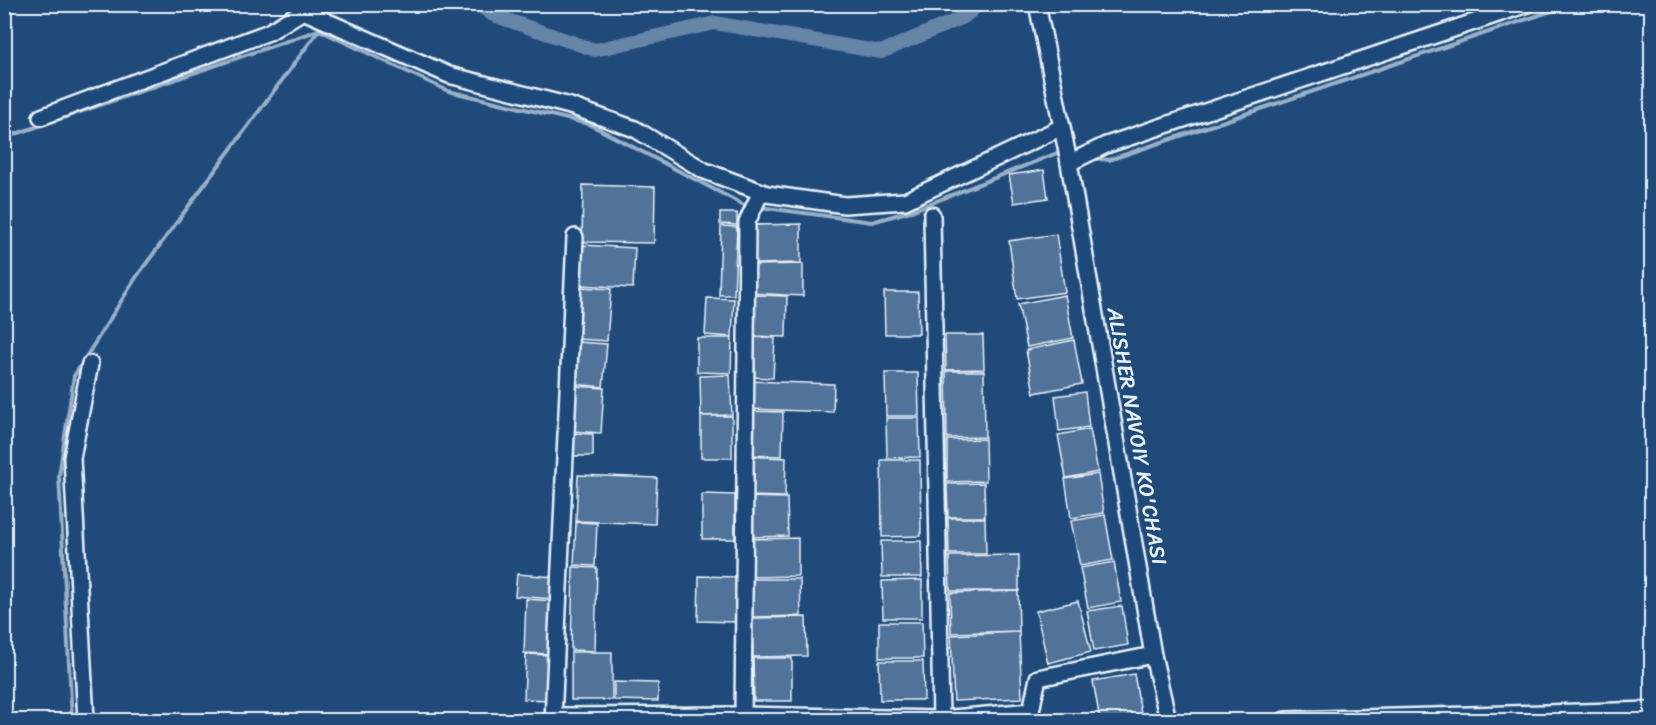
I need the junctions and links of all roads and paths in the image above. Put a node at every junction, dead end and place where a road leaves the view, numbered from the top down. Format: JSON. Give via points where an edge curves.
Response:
{"nodes":[{"id":1,"x":1037,"y":4,"type":"edge"},
{"id":2,"x":1528,"y":4,"type":"edge"},
{"id":3,"x":41,"y":117,"type":"dead end"},
{"id":4,"x":1062,"y":127,"type":"junction"},
{"id":5,"x":1068,"y":160,"type":"junction"},
{"id":6,"x":761,"y":192,"type":"junction"},
{"id":7,"x":932,"y":215,"type":"dead end"},
{"id":8,"x":575,"y":237,"type":"dead end"},
{"id":9,"x":90,"y":364,"type":"dead end"},
{"id":10,"x":1153,"y":655,"type":"junction"},
{"id":11,"x":1652,"y":710,"type":"edge"},
{"id":12,"x":1032,"y":716,"type":"edge"},
{"id":13,"x":743,"y":717,"type":"edge"},
{"id":14,"x":553,"y":718,"type":"edge"},
{"id":15,"x":86,"y":720,"type":"edge"},
{"id":16,"x":941,"y":720,"type":"edge"},
{"id":17,"x":1168,"y":720,"type":"edge"},
{"id":18,"x":1285,"y":720,"type":"edge"}],
"edges":[{"from":1,"to":4,"type":"street","name":"ALISHER NAVOIY KO'CHASI"},
{"from":2,"to":5,"type":"street"},
{"from":3,"to":6,"type":"street","via":[[268,32],[303,10],[449,75],[570,106],[635,129],[705,171]]},
{"from":4,"to":5,"type":"street","name":"ALISHER NAVOIY KO'CHASI"},
{"from":4,"to":6,"type":"street","via":[[905,201],[844,205]]},
{"from":5,"to":10,"type":"street","name":"ALISHER NAVOIY KO'CHASI"},
{"from":6,"to":13,"type":"street","via":[[747,222]]},
{"from":7,"to":16,"type":"street"},
{"from":8,"to":14,"type":"street"},
{"from":9,"to":15,"type":"street","via":[[72,458]]},
{"from":10,"to":12,"type":"street","via":[[1038,678]]},
{"from":10,"to":17,"type":"street","name":"ALISHER NAVOIY KO'CHASI"},
{"from":11,"to":18,"type":"street"},
{"from":12,"to":16,"type":"street"},
{"from":13,"to":14,"type":"street"},
{"from":13,"to":16,"type":"street"}]}
